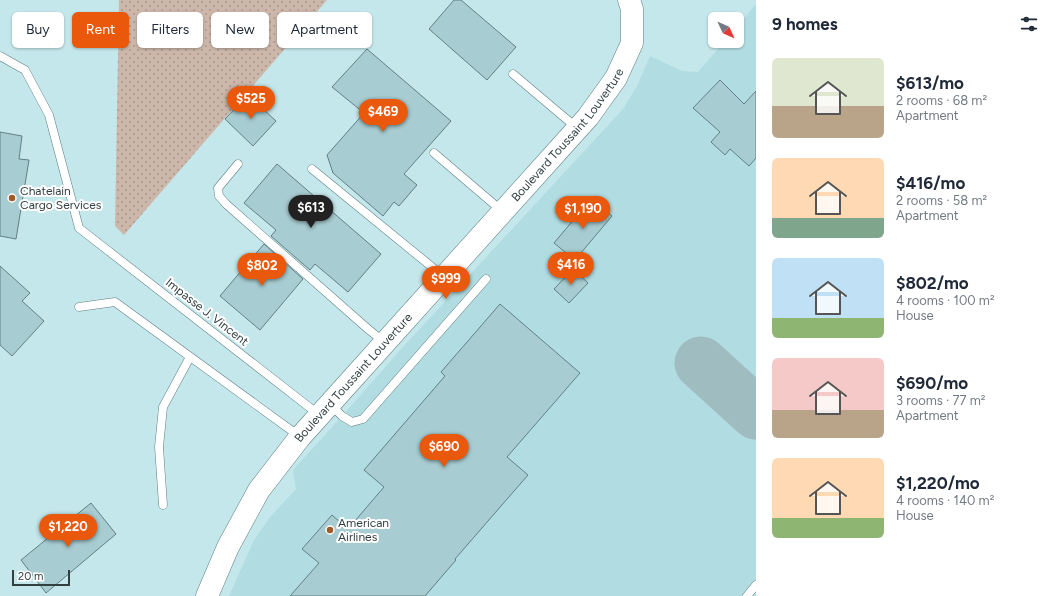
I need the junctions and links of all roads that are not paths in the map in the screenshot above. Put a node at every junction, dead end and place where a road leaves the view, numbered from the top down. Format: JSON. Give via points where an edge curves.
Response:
{"nodes":[{"id":1,"x":629,"y":0,"type":"edge"},
{"id":2,"x":0,"y":56,"type":"edge"},
{"id":3,"x":513,"y":74,"type":"dead end"},
{"id":4,"x":577,"y":129,"type":"junction"},
{"id":5,"x":434,"y":153,"type":"dead end"},
{"id":6,"x":238,"y":164,"type":"dead end"},
{"id":7,"x":312,"y":169,"type":"dead end"},
{"id":8,"x":503,"y":211,"type":"junction"},
{"id":9,"x":444,"y":277,"type":"junction"},
{"id":10,"x":486,"y":279,"type":"dead end"},
{"id":11,"x":79,"y":307,"type":"dead end"},
{"id":12,"x":384,"y":342,"type":"junction"},
{"id":13,"x":190,"y":357,"type":"junction"},
{"id":14,"x":324,"y":409,"type":"junction"},
{"id":15,"x":300,"y":437,"type":"junction"},
{"id":16,"x":162,"y":505,"type":"dead end"},
{"id":17,"x":756,"y":585,"type":"edge"},
{"id":18,"x":207,"y":596,"type":"edge"},
{"id":19,"x":747,"y":596,"type":"edge"}],
"edges":[{"from":1,"to":4,"type":"main road","name":"Boulevard Toussaint Louverture","via":[[632,9],[632,43],[616,78]]},
{"from":2,"to":14,"type":"lane","name":"Impasse J. Vincent","via":[[25,70],[50,115],[79,228]]},
{"from":3,"to":4,"type":"lane"},
{"from":4,"to":8,"type":"main road","name":"Boulevard Toussaint Louverture"},
{"from":5,"to":8,"type":"lane"},
{"from":6,"to":12,"type":"lane","via":[[218,188],[222,200]]},
{"from":7,"to":9,"type":"lane"},
{"from":8,"to":9,"type":"main road","name":"Boulevard Toussaint Louverture"},
{"from":9,"to":12,"type":"main road","name":"Boulevard Toussaint Louverture"},
{"from":10,"to":14,"type":"lane","name":"Impasse J. Vincent","via":[[363,419],[352,422]]},
{"from":11,"to":13,"type":"lane","via":[[115,302]]},
{"from":12,"to":14,"type":"main road","name":"Boulevard Toussaint Louverture"},
{"from":13,"to":15,"type":"lane"},
{"from":13,"to":16,"type":"lane","via":[[163,407],[160,447]]},
{"from":14,"to":15,"type":"main road","name":"Boulevard Toussaint Louverture"},
{"from":15,"to":18,"type":"main road","name":"Boulevard Toussaint Louverture","via":[[259,490],[228,547]]},
{"from":17,"to":19,"type":"lane"}]}
